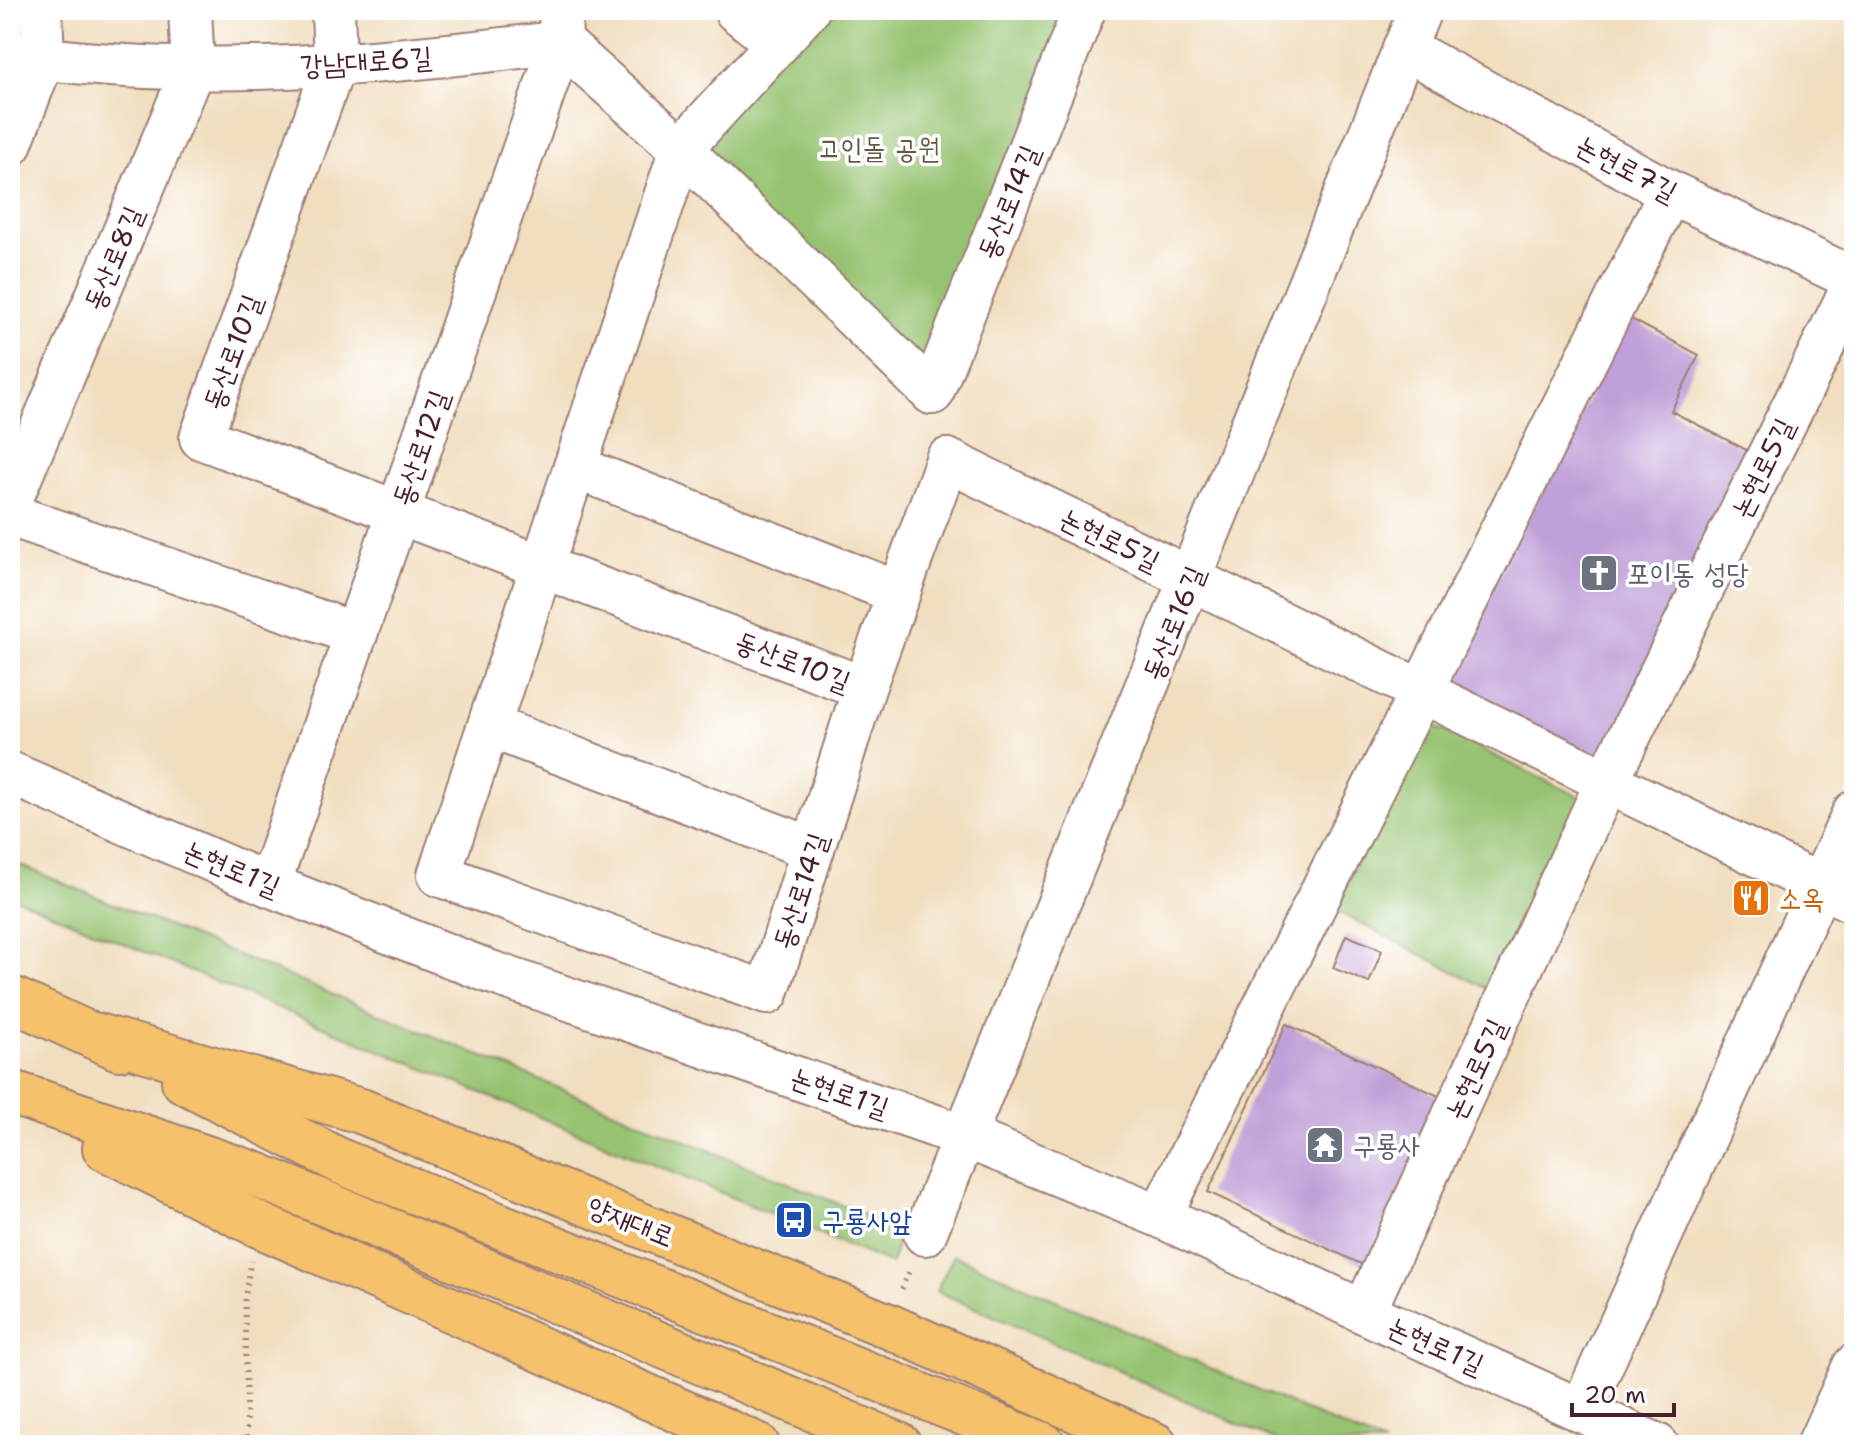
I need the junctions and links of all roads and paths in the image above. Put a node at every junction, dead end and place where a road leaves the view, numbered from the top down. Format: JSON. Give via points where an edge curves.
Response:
{"nodes":[{"id":1,"x":41,"y":10,"type":"edge"},
{"id":2,"x":190,"y":10,"type":"edge"},
{"id":3,"x":333,"y":10,"type":"edge"},
{"id":4,"x":735,"y":10,"type":"edge"},
{"id":5,"x":808,"y":10,"type":"edge"},
{"id":6,"x":1084,"y":10,"type":"edge"},
{"id":7,"x":1420,"y":10,"type":"edge"},
{"id":8,"x":560,"y":26,"type":"edge"},
{"id":9,"x":778,"y":44,"type":"junction"},
{"id":10,"x":1404,"y":48,"type":"junction"},
{"id":11,"x":27,"y":56,"type":"edge"},
{"id":12,"x":335,"y":63,"type":"junction"},
{"id":13,"x":193,"y":69,"type":"junction"},
{"id":14,"x":10,"y":145,"type":"edge"},
{"id":15,"x":681,"y":149,"type":"junction"},
{"id":16,"x":1670,"y":192,"type":"junction"},
{"id":17,"x":1854,"y":282,"type":"edge"},
{"id":18,"x":932,"y":393,"type":"junction"},
{"id":19,"x":947,"y":460,"type":"junction"},
{"id":20,"x":575,"y":467,"type":"junction"},
{"id":21,"x":10,"y":502,"type":"edge"},
{"id":22,"x":398,"y":512,"type":"junction"},
{"id":23,"x":10,"y":515,"type":"edge"},
{"id":24,"x":542,"y":566,"type":"junction"},
{"id":25,"x":1191,"y":579,"type":"junction"},
{"id":26,"x":899,"y":593,"type":"junction"},
{"id":27,"x":356,"y":634,"type":"junction"},
{"id":28,"x":864,"y":688,"type":"junction"},
{"id":29,"x":1421,"y":691,"type":"junction"},
{"id":30,"x":489,"y":726,"type":"junction"},
{"id":31,"x":10,"y":773,"type":"edge"},
{"id":32,"x":1607,"y":781,"type":"junction"},
{"id":33,"x":1854,"y":812,"type":"edge"},
{"id":34,"x":813,"y":849,"type":"junction"},
{"id":35,"x":269,"y":885,"type":"junction"},
{"id":36,"x":1838,"y":894,"type":"edge"},
{"id":37,"x":10,"y":998,"type":"edge"},
{"id":38,"x":94,"y":1035,"type":"junction"},
{"id":39,"x":10,"y":1092,"type":"edge"},
{"id":40,"x":10,"y":1100,"type":"edge"},
{"id":41,"x":964,"y":1136,"type":"junction"},
{"id":42,"x":1160,"y":1216,"type":"junction"},
{"id":43,"x":259,"y":1225,"type":"junction"},
{"id":44,"x":925,"y":1234,"type":"joint"},
{"id":45,"x":1364,"y":1312,"type":"junction"},
{"id":46,"x":886,"y":1325,"type":"junction"},
{"id":47,"x":1854,"y":1366,"type":"edge"},
{"id":48,"x":1581,"y":1411,"type":"junction"},
{"id":49,"x":247,"y":1445,"type":"edge"},
{"id":50,"x":757,"y":1445,"type":"edge"},
{"id":51,"x":899,"y":1445,"type":"edge"},
{"id":52,"x":1043,"y":1445,"type":"edge"},
{"id":53,"x":1155,"y":1445,"type":"edge"},
{"id":54,"x":1657,"y":1445,"type":"edge"},
{"id":55,"x":1818,"y":1445,"type":"edge"}],
"edges":[{"from":1,"to":11,"type":"street"},
{"from":2,"to":13,"type":"street","name":"동산로8길"},
{"from":3,"to":12,"type":"street","name":"동산로10길"},
{"from":4,"to":9,"type":"street"},
{"from":5,"to":9,"type":"street"},
{"from":6,"to":18,"type":"street","name":"동산로14길"},
{"from":7,"to":10,"type":"street","name":"동산로16길"},
{"from":8,"to":12,"type":"street","name":"강남대로6길","via":[[444,57]]},
{"from":8,"to":15,"type":"street"},
{"from":8,"to":22,"type":"street","name":"동산로12길"},
{"from":9,"to":15,"type":"street"},
{"from":10,"to":16,"type":"street","name":"논현로7길"},
{"from":10,"to":25,"type":"street","name":"동산로16길"},
{"from":11,"to":13,"type":"street","name":"강남대로6길"},
{"from":11,"to":14,"type":"street"},
{"from":12,"to":13,"type":"street","name":"강남대로6길"},
{"from":12,"to":22,"type":"street","name":"동산로10길","via":[[201,438]]},
{"from":13,"to":21,"type":"street","name":"동산로8길"},
{"from":15,"to":18,"type":"street"},
{"from":15,"to":20,"type":"street"},
{"from":16,"to":17,"type":"street","name":"논현로7길"},
{"from":16,"to":29,"type":"street"},
{"from":17,"to":32,"type":"street","name":"논현로5길"},
{"from":18,"to":19,"type":"street"},
{"from":19,"to":25,"type":"street","name":"논현로5길"},
{"from":19,"to":26,"type":"street","name":"동산로14길"},
{"from":20,"to":24,"type":"street"},
{"from":20,"to":26,"type":"street"},
{"from":22,"to":24,"type":"street","name":"동산로10길"},
{"from":22,"to":27,"type":"street","name":"동산로12길"},
{"from":23,"to":27,"type":"street"},
{"from":24,"to":28,"type":"street","name":"동산로10길"},
{"from":24,"to":30,"type":"street"},
{"from":25,"to":29,"type":"street","name":"논현로5길"},
{"from":25,"to":41,"type":"street","name":"동산로16길"},
{"from":26,"to":28,"type":"street","name":"동산로14길"},
{"from":27,"to":35,"type":"street","name":"동산로12길"},
{"from":28,"to":34,"type":"street","name":"동산로14길"},
{"from":29,"to":32,"type":"street","name":"논현로5길"},
{"from":29,"to":42,"type":"street"},
{"from":30,"to":34,"type":"street"},
{"from":30,"to":34,"type":"street","name":"동산로14길","via":[[439,875],[767,993]]},
{"from":31,"to":35,"type":"street","name":"논현로1길"},
{"from":32,"to":36,"type":"street","name":"논현로5길"},
{"from":32,"to":45,"type":"street","name":"논현로5길"},
{"from":33,"to":36,"type":"street"},
{"from":35,"to":41,"type":"street","name":"논현로1길","via":[[488,971]]},
{"from":36,"to":48,"type":"street"},
{"from":37,"to":38,"type":"main road","name":"양재대로"},
{"from":38,"to":46,"type":"main road","name":"양재대로","via":[[361,1111]]},
{"from":38,"to":52,"type":"main road","name":"양재대로","via":[[342,1162]]},
{"from":39,"to":51,"type":"main road","via":[[257,1175]]},
{"from":40,"to":43,"type":"main road"},
{"from":41,"to":42,"type":"street","name":"논현로1길"},
{"from":41,"to":44,"type":"street","name":"동산로16길"},
{"from":42,"to":45,"type":"street","name":"논현로1길"},
{"from":43,"to":49,"type":"path","via":[[245,1301]]},
{"from":43,"to":50,"type":"main road"},
{"from":44,"to":46,"type":"path"},
{"from":45,"to":48,"type":"street","name":"논현로1길"},
{"from":46,"to":53,"type":"main road","name":"양재대로"},
{"from":47,"to":55,"type":"street"},
{"from":48,"to":54,"type":"street","name":"논현로1길"}]}
